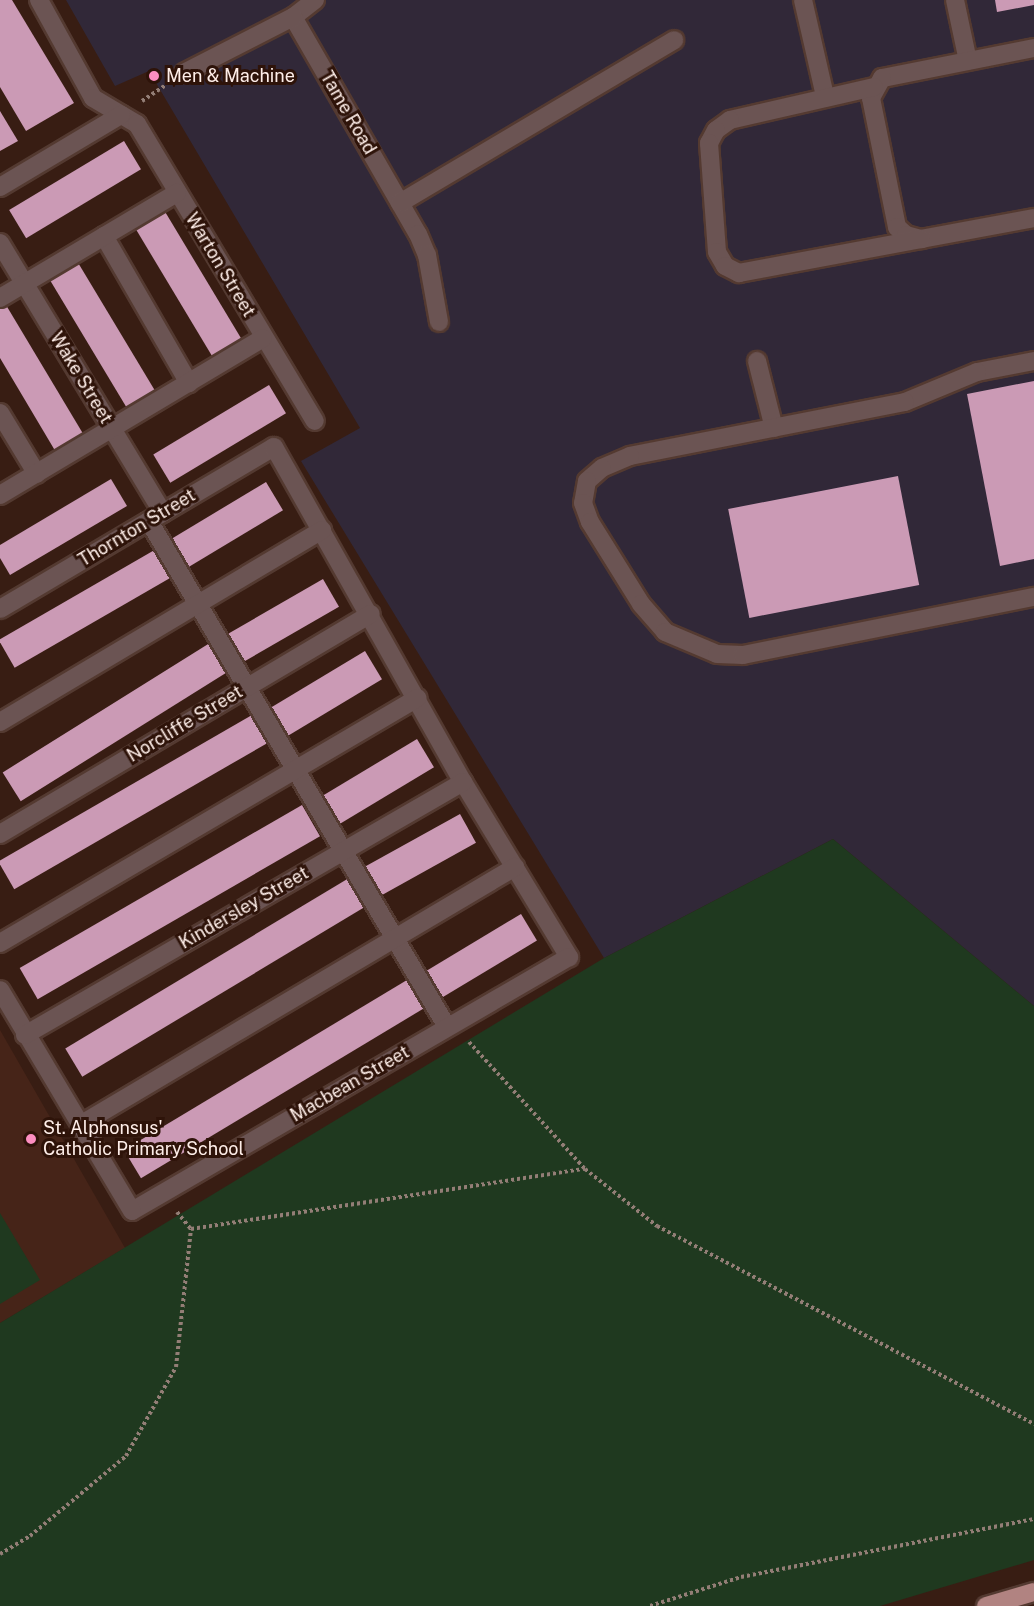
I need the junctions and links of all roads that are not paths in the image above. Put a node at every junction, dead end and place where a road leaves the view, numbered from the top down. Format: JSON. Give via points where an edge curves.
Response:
{"nodes":[{"id":1,"x":39,"y":0,"type":"edge"},
{"id":2,"x":315,"y":0,"type":"edge"},
{"id":3,"x":803,"y":0,"type":"edge"},
{"id":4,"x":955,"y":0,"type":"edge"},
{"id":5,"x":293,"y":17,"type":"junction"},
{"id":6,"x":674,"y":40,"type":"dead end"},
{"id":7,"x":1034,"y":48,"type":"edge"},
{"id":8,"x":968,"y":61,"type":"junction"},
{"id":9,"x":184,"y":73,"type":"road end"},
{"id":10,"x":874,"y":87,"type":"junction"},
{"id":11,"x":825,"y":96,"type":"junction"},
{"id":12,"x":120,"y":115,"type":"junction"},
{"id":13,"x":0,"y":186,"type":"edge"},
{"id":14,"x":177,"y":193,"type":"junction"},
{"id":15,"x":400,"y":203,"type":"junction"},
{"id":16,"x":1034,"y":218,"type":"edge"},
{"id":17,"x":104,"y":236,"type":"junction"},
{"id":18,"x":921,"y":239,"type":"junction"},
{"id":19,"x":0,"y":243,"type":"edge"},
{"id":20,"x":24,"y":284,"type":"junction"},
{"id":21,"x":0,"y":298,"type":"edge"},
{"id":22,"x":439,"y":322,"type":"dead end"},
{"id":23,"x":263,"y":338,"type":"junction"},
{"id":24,"x":758,"y":361,"type":"dead end"},
{"id":25,"x":1034,"y":361,"type":"edge"},
{"id":26,"x":189,"y":383,"type":"junction"},
{"id":27,"x":0,"y":412,"type":"edge"},
{"id":28,"x":315,"y":421,"type":"dead end"},
{"id":29,"x":774,"y":428,"type":"junction"},
{"id":30,"x":112,"y":430,"type":"junction"},
{"id":31,"x":37,"y":474,"type":"junction"},
{"id":32,"x":0,"y":495,"type":"edge"},
{"id":33,"x":156,"y":517,"type":"junction"},
{"id":34,"x":322,"y":531,"type":"junction"},
{"id":35,"x":1034,"y":597,"type":"edge"},
{"id":36,"x":198,"y":604,"type":"junction"},
{"id":37,"x":2,"y":605,"type":"edge"},
{"id":38,"x":370,"y":614,"type":"junction"},
{"id":39,"x":247,"y":687,"type":"junction"},
{"id":40,"x":417,"y":698,"type":"junction"},
{"id":41,"x":0,"y":722,"type":"edge"},
{"id":42,"x":296,"y":770,"type":"junction"},
{"id":43,"x":463,"y":782,"type":"junction"},
{"id":44,"x":0,"y":834,"type":"edge"},
{"id":45,"x":344,"y":850,"type":"junction"},
{"id":46,"x":515,"y":867,"type":"junction"},
{"id":47,"x":395,"y":938,"type":"junction"},
{"id":48,"x":0,"y":943,"type":"edge"},
{"id":49,"x":0,"y":990,"type":"edge"},
{"id":50,"x":450,"y":1026,"type":"junction"},
{"id":51,"x":26,"y":1035,"type":"junction"},
{"id":52,"x":80,"y":1125,"type":"junction"},
{"id":53,"x":1034,"y":1592,"type":"edge"},
{"id":54,"x":986,"y":1606,"type":"edge"}],
"edges":[{"from":1,"to":12,"type":"street","name":"Warton Street","via":[[93,98]]},
{"from":2,"to":5,"type":"street"},
{"from":3,"to":11,"type":"street"},
{"from":4,"to":8,"type":"street"},
{"from":5,"to":9,"type":"street"},
{"from":5,"to":15,"type":"street","name":"Tame Road"},
{"from":6,"to":15,"type":"street"},
{"from":7,"to":8,"type":"street"},
{"from":8,"to":10,"type":"street","via":[[882,78]]},
{"from":10,"to":11,"type":"street"},
{"from":10,"to":18,"type":"street","via":[[871,98],[897,227],[906,235]]},
{"from":11,"to":18,"type":"street","via":[[730,120],[716,130],[709,143],[717,252],[725,266],[739,273]]},
{"from":12,"to":13,"type":"street"},
{"from":12,"to":14,"type":"street","name":"Warton Street","via":[[137,124]]},
{"from":14,"to":17,"type":"street"},
{"from":14,"to":23,"type":"street","name":"Warton Street"},
{"from":15,"to":22,"type":"street","name":"Tame Road","via":[[427,255]]},
{"from":16,"to":18,"type":"street"},
{"from":17,"to":20,"type":"street"},
{"from":17,"to":26,"type":"street"},
{"from":19,"to":20,"type":"street","name":"Wake Street"},
{"from":20,"to":21,"type":"street"},
{"from":20,"to":30,"type":"street","name":"Wake Street"},
{"from":23,"to":26,"type":"street"},
{"from":23,"to":28,"type":"street","name":"Warton Street"},
{"from":24,"to":29,"type":"street"},
{"from":25,"to":29,"type":"street","via":[[977,372],[904,402]]},
{"from":26,"to":30,"type":"street"},
{"from":27,"to":31,"type":"street"},
{"from":29,"to":35,"type":"street","via":[[630,456],[602,468],[587,481],[583,503],[590,522],[641,604],[665,632],[717,654],[743,655]]},
{"from":30,"to":31,"type":"street"},
{"from":30,"to":33,"type":"street","name":"Wake Street"},
{"from":31,"to":32,"type":"street"},
{"from":33,"to":34,"type":"street","name":"Thornton Street","via":[[274,447]]},
{"from":33,"to":36,"type":"street","name":"Wake Street"},
{"from":33,"to":37,"type":"street","name":"Thornton Street"},
{"from":34,"to":36,"type":"street"},
{"from":34,"to":38,"type":"street"},
{"from":36,"to":39,"type":"street","name":"Wake Street"},
{"from":36,"to":41,"type":"street"},
{"from":38,"to":39,"type":"street","name":"Norcliffe Street"},
{"from":38,"to":40,"type":"street"},
{"from":39,"to":42,"type":"street","name":"Wake Street"},
{"from":39,"to":44,"type":"street","name":"Norcliffe Street"},
{"from":40,"to":42,"type":"street"},
{"from":40,"to":43,"type":"street"},
{"from":42,"to":45,"type":"street","name":"Wake Street"},
{"from":42,"to":48,"type":"street"},
{"from":43,"to":45,"type":"street","name":"Kindersley Street"},
{"from":43,"to":46,"type":"street"},
{"from":45,"to":47,"type":"street","name":"Wake Street"},
{"from":45,"to":51,"type":"street","name":"Kindersley Street"},
{"from":46,"to":47,"type":"street"},
{"from":46,"to":50,"type":"street","name":"Macbean Street","via":[[568,957]]},
{"from":47,"to":50,"type":"street","name":"Wake Street"},
{"from":47,"to":52,"type":"street"},
{"from":49,"to":51,"type":"street"},
{"from":50,"to":52,"type":"street","name":"Macbean Street","via":[[132,1210]]},
{"from":51,"to":52,"type":"street"},
{"from":53,"to":54,"type":"main road"}]}
